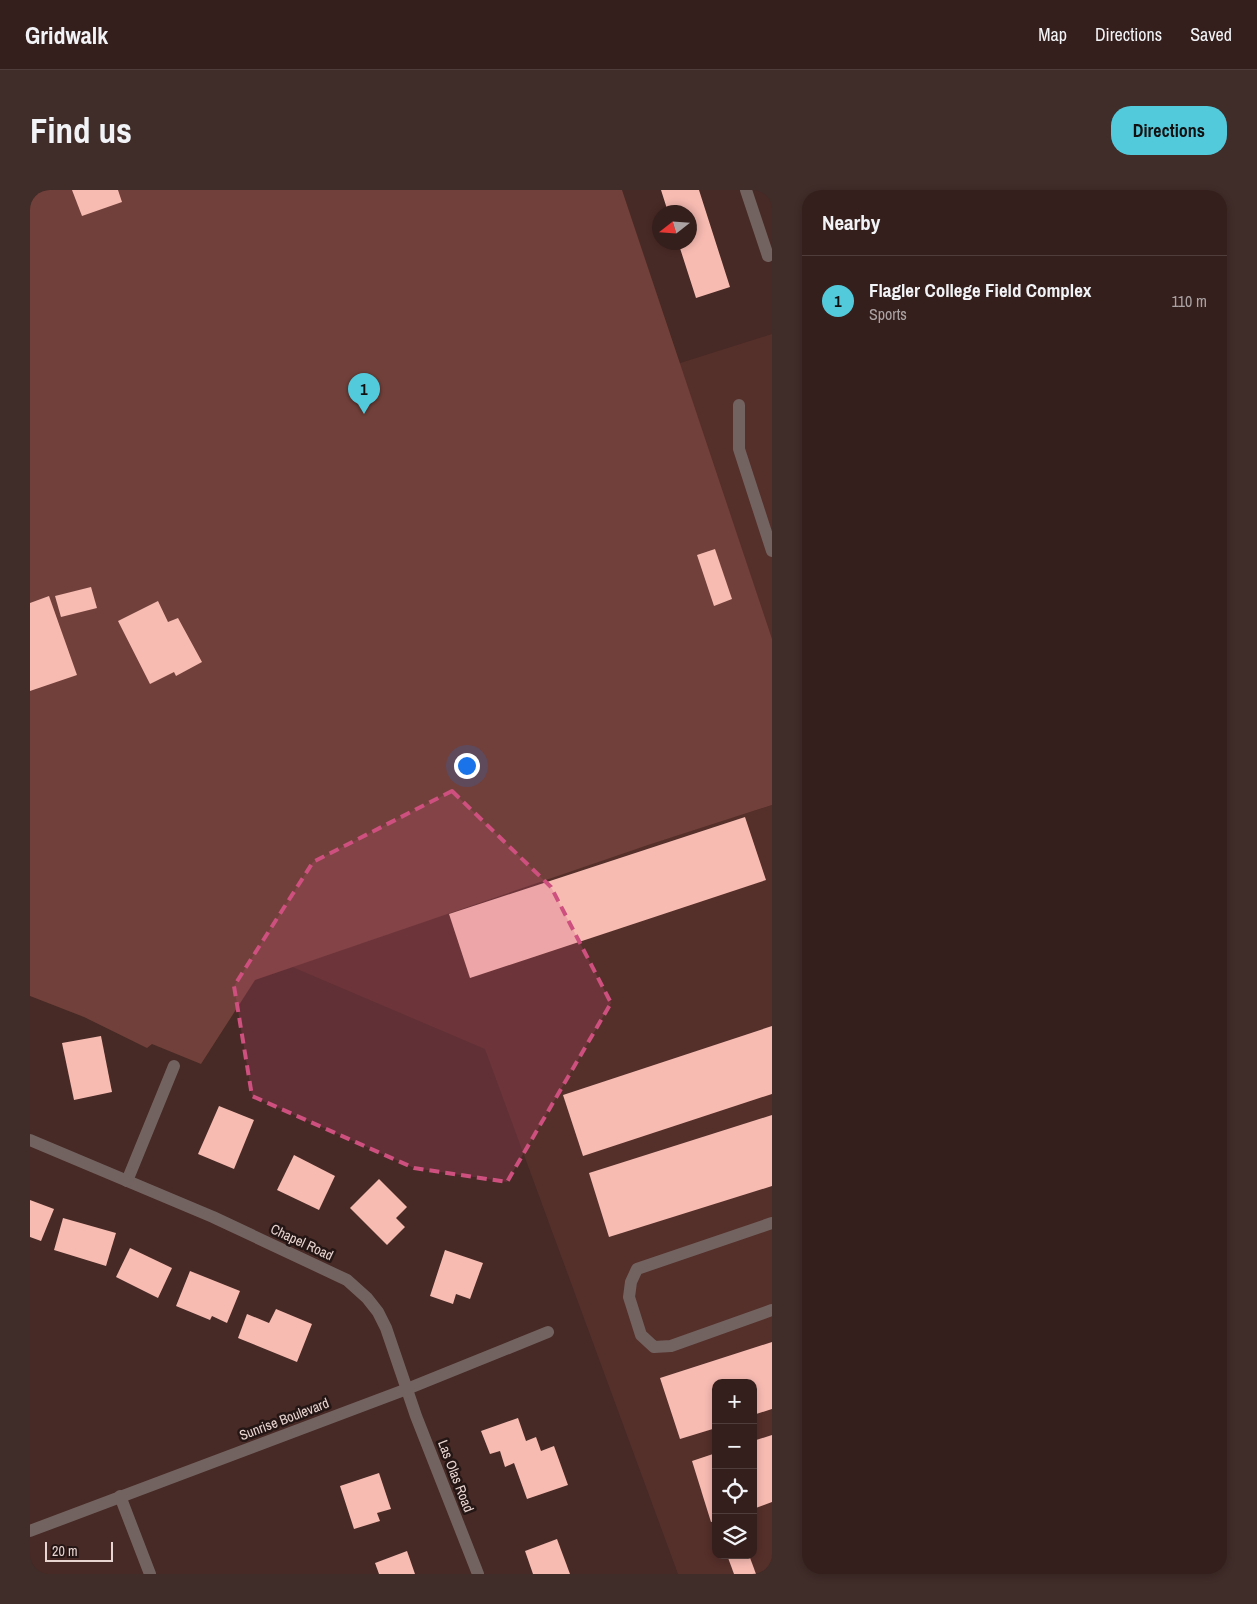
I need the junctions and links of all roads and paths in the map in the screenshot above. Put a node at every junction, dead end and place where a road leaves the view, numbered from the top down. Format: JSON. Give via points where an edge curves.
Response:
{"nodes":[{"id":1,"x":746,"y":190,"type":"edge"},
{"id":2,"x":768,"y":256,"type":"dead end"},
{"id":3,"x":739,"y":405,"type":"dead end"},
{"id":4,"x":772,"y":551,"type":"edge"},
{"id":5,"x":174,"y":1066,"type":"dead end"},
{"id":6,"x":30,"y":1140,"type":"edge"},
{"id":7,"x":128,"y":1181,"type":"junction"},
{"id":8,"x":772,"y":1224,"type":"edge"},
{"id":9,"x":772,"y":1310,"type":"edge"},
{"id":10,"x":548,"y":1332,"type":"dead end"},
{"id":11,"x":407,"y":1389,"type":"junction"},
{"id":12,"x":120,"y":1496,"type":"junction"},
{"id":13,"x":30,"y":1531,"type":"edge"},
{"id":14,"x":150,"y":1574,"type":"edge"},
{"id":15,"x":478,"y":1574,"type":"edge"}],
"edges":[{"from":1,"to":2,"type":"street"},
{"from":3,"to":4,"type":"street","via":[[739,449]]},
{"from":5,"to":7,"type":"street"},
{"from":6,"to":7,"type":"street","name":"Chapel Road"},
{"from":7,"to":11,"type":"street","name":"Chapel Road","via":[[347,1280],[378,1312]]},
{"from":8,"to":9,"type":"street","via":[[637,1269],[629,1297],[641,1336],[654,1348],[671,1346]]},
{"from":10,"to":11,"type":"street","name":"Sunrise Boulevard"},
{"from":11,"to":12,"type":"street","name":"Sunrise Boulevard"},
{"from":11,"to":15,"type":"street","name":"Las Olas Road"},
{"from":12,"to":13,"type":"street","name":"Sunrise Boulevard"},
{"from":12,"to":14,"type":"street"}]}
